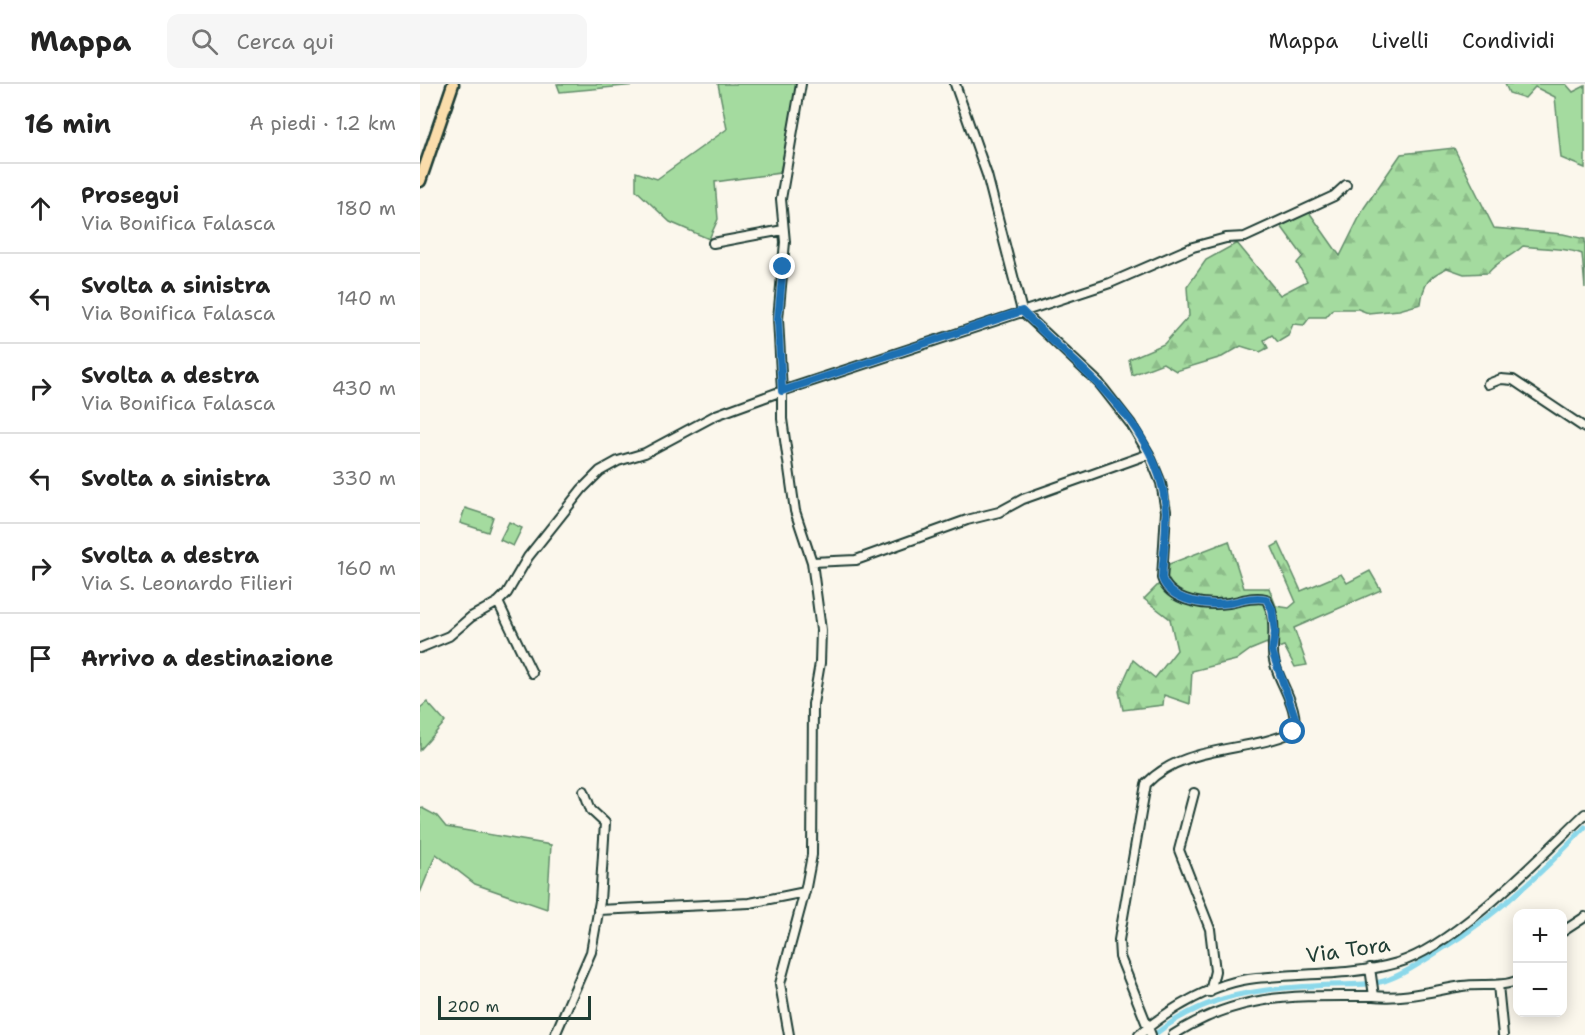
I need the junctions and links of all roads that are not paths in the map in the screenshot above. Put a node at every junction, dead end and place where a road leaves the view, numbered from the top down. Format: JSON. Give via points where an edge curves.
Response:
{"nodes":[{"id":1,"x":453,"y":84,"type":"edge"},
{"id":2,"x":801,"y":84,"type":"edge"},
{"id":3,"x":955,"y":84,"type":"edge"},
{"id":4,"x":420,"y":181,"type":"edge"},
{"id":5,"x":1346,"y":185,"type":"dead end"},
{"id":6,"x":783,"y":230,"type":"junction"},
{"id":7,"x":713,"y":243,"type":"dead end"},
{"id":8,"x":1022,"y":311,"type":"junction"},
{"id":9,"x":1488,"y":384,"type":"dead end"},
{"id":10,"x":782,"y":391,"type":"junction"},
{"id":11,"x":1585,"y":429,"type":"edge"},
{"id":12,"x":1149,"y":454,"type":"junction"},
{"id":13,"x":812,"y":562,"type":"junction"},
{"id":14,"x":498,"y":602,"type":"junction"},
{"id":15,"x":420,"y":648,"type":"edge"},
{"id":16,"x":532,"y":673,"type":"dead end"},
{"id":17,"x":584,"y":791,"type":"dead end"},
{"id":18,"x":1194,"y":793,"type":"dead end"},
{"id":19,"x":1585,"y":814,"type":"edge"},
{"id":20,"x":805,"y":892,"type":"junction"},
{"id":21,"x":598,"y":910,"type":"junction"},
{"id":22,"x":1585,"y":917,"type":"edge"},
{"id":23,"x":1567,"y":929,"type":"edge"},
{"id":24,"x":1370,"y":970,"type":"junction"},
{"id":25,"x":1513,"y":981,"type":"edge"},
{"id":26,"x":1498,"y":985,"type":"junction"},
{"id":27,"x":1210,"y":992,"type":"junction"},
{"id":28,"x":1373,"y":994,"type":"junction"},
{"id":29,"x":1149,"y":1032,"type":"edge"},
{"id":30,"x":1503,"y":1034,"type":"edge"},
{"id":31,"x":555,"y":1035,"type":"edge"},
{"id":32,"x":789,"y":1035,"type":"edge"},
{"id":33,"x":1139,"y":1035,"type":"edge"},
{"id":34,"x":1173,"y":1035,"type":"edge"}],
"edges":[{"from":1,"to":4,"type":"highway"},
{"from":2,"to":6,"type":"street","via":[[781,199]]},
{"from":3,"to":8,"type":"street","via":[[987,175]]},
{"from":5,"to":8,"type":"street","via":[[1334,196],[1245,237],[1193,248],[1110,283]]},
{"from":6,"to":7,"type":"street"},
{"from":6,"to":10,"type":"street","via":[[778,319]]},
{"from":8,"to":10,"type":"street"},
{"from":8,"to":12,"type":"street","via":[[1099,382]]},
{"from":9,"to":11,"type":"street","via":[[1513,380]]},
{"from":10,"to":13,"type":"street","via":[[782,419],[795,511]]},
{"from":10,"to":14,"type":"street","via":[[716,415],[645,453],[609,466],[585,485]]},
{"from":12,"to":13,"type":"street","via":[[1023,499],[999,512],[856,560]]},
{"from":12,"to":29,"type":"street","via":[[1161,483],[1166,511],[1162,578],[1165,587],[1174,594],[1206,603],[1266,599],[1272,609],[1275,633],[1272,651],[1295,726],[1293,732],[1281,737],[1213,750],[1181,762],[1146,784],[1119,940],[1120,957]]},
{"from":13,"to":20,"type":"street","via":[[821,630],[813,704],[812,855]]},
{"from":14,"to":15,"type":"street","via":[[471,616],[449,636]]},
{"from":14,"to":16,"type":"street"},
{"from":17,"to":21,"type":"street","via":[[591,810],[605,823]]},
{"from":18,"to":27,"type":"street","via":[[1179,850],[1210,929],[1215,971]]},
{"from":19,"to":24,"type":"street","name":"Via Tora","via":[[1530,867],[1449,933],[1415,956]]},
{"from":20,"to":21,"type":"street","via":[[750,903]]},
{"from":20,"to":32,"type":"street","via":[[780,984]]},
{"from":21,"to":31,"type":"street","via":[[589,962]]},
{"from":22,"to":23,"type":"street"},
{"from":24,"to":27,"type":"street","name":"Via Tora","via":[[1255,978]]},
{"from":24,"to":28,"type":"street"},
{"from":25,"to":26,"type":"street"},
{"from":26,"to":28,"type":"street","via":[[1462,986],[1424,994]]},
{"from":26,"to":30,"type":"street"},
{"from":27,"to":29,"type":"street","name":"Via Tora","via":[[1183,1004]]},
{"from":28,"to":34,"type":"street","via":[[1246,1002],[1213,1012]]},
{"from":29,"to":33,"type":"street","name":"Via Tora"}]}
